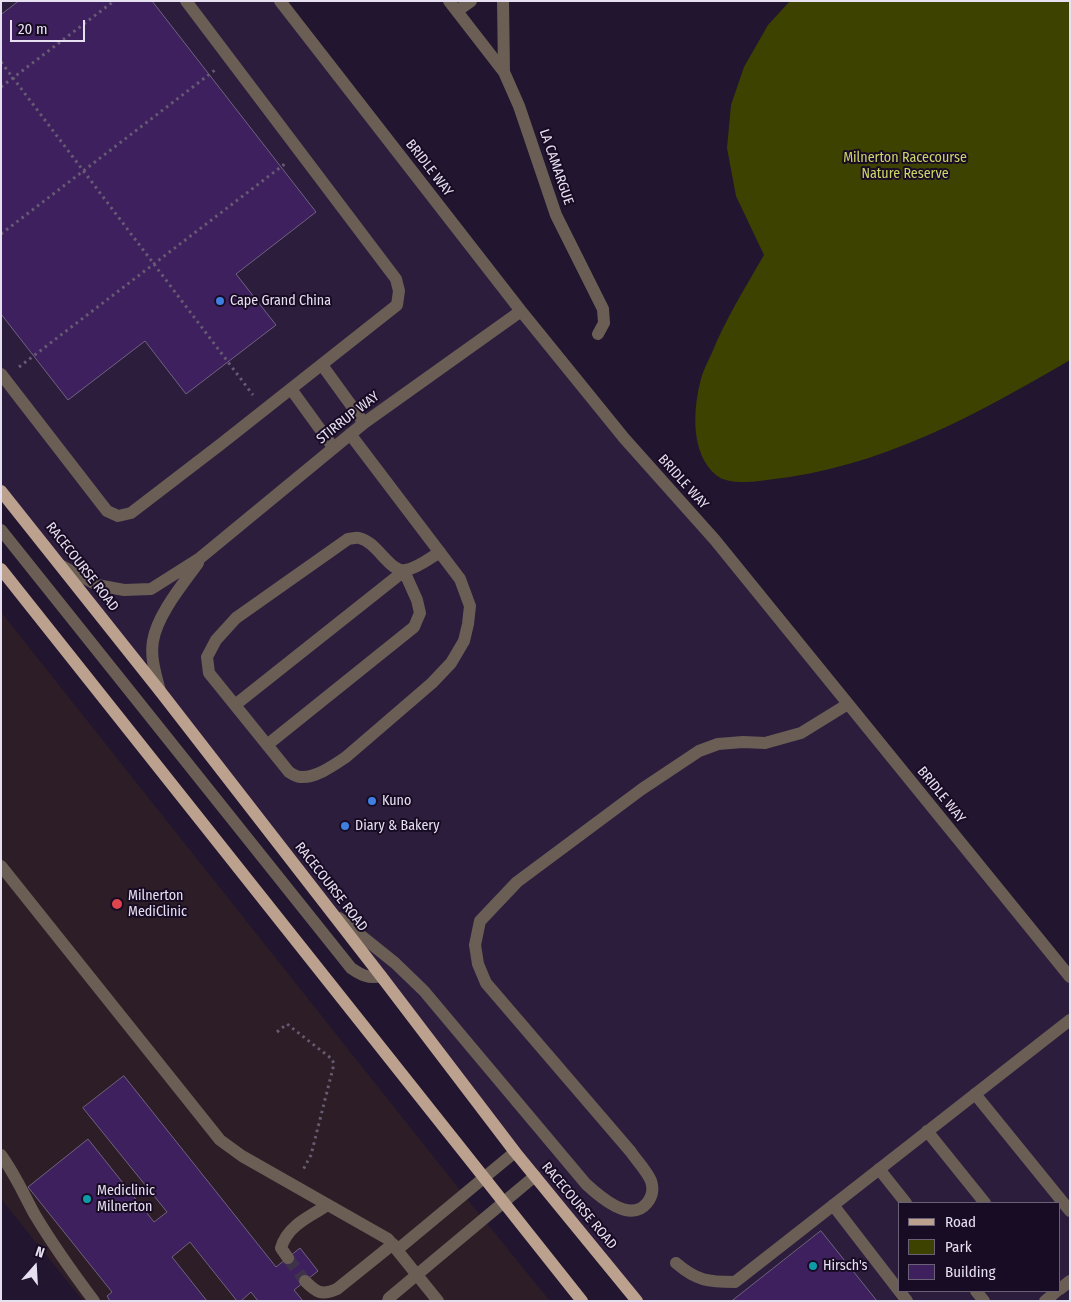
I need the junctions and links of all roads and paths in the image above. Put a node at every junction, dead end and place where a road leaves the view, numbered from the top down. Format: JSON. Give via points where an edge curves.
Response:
{"nodes":[{"id":1,"x":114,"y":1,"type":"edge"},
{"id":2,"x":186,"y":1,"type":"edge"},
{"id":3,"x":280,"y":1,"type":"edge"},
{"id":4,"x":470,"y":1,"type":"edge"},
{"id":5,"x":503,"y":1,"type":"edge"},
{"id":6,"x":453,"y":6,"type":"edge"},
{"id":7,"x":230,"y":59,"type":"junction"},
{"id":8,"x":1,"y":62,"type":"edge"},
{"id":9,"x":504,"y":72,"type":"junction"},
{"id":10,"x":13,"y":78,"type":"junction"},
{"id":11,"x":1,"y":87,"type":"edge"},
{"id":12,"x":300,"y":151,"type":"junction"},
{"id":13,"x":84,"y":171,"type":"junction"},
{"id":14,"x":1,"y":234,"type":"edge"},
{"id":15,"x":154,"y":264,"type":"junction"},
{"id":16,"x":521,"y":311,"type":"junction"},
{"id":17,"x":598,"y":334,"type":"dead end"},
{"id":18,"x":322,"y":365,"type":"junction"},
{"id":19,"x":3,"y":376,"type":"edge"},
{"id":20,"x":291,"y":389,"type":"junction"},
{"id":21,"x":264,"y":410,"type":"junction"},
{"id":22,"x":364,"y":423,"type":"junction"},
{"id":23,"x":350,"y":434,"type":"junction"},
{"id":24,"x":333,"y":448,"type":"junction"},
{"id":25,"x":1,"y":491,"type":"edge"},
{"id":26,"x":1,"y":530,"type":"edge"},
{"id":27,"x":440,"y":552,"type":"junction"},
{"id":28,"x":200,"y":558,"type":"junction"},
{"id":29,"x":62,"y":566,"type":"junction"},
{"id":30,"x":1,"y":568,"type":"edge"},
{"id":31,"x":404,"y":571,"type":"junction"},
{"id":32,"x":160,"y":691,"type":"junction"},
{"id":33,"x":234,"y":704,"type":"junction"},
{"id":34,"x":848,"y":704,"type":"junction"},
{"id":35,"x":267,"y":745,"type":"junction"},
{"id":36,"x":1,"y":866,"type":"edge"},
{"id":37,"x":332,"y":912,"type":"junction"},
{"id":38,"x":381,"y":976,"type":"junction"},
{"id":39,"x":1070,"y":977,"type":"edge"},
{"id":40,"x":1070,"y":1020,"type":"edge"},
{"id":41,"x":277,"y":1032,"type":"dead end"},
{"id":42,"x":975,"y":1094,"type":"junction"},
{"id":43,"x":927,"y":1132,"type":"junction"},
{"id":44,"x":515,"y":1152,"type":"junction"},
{"id":45,"x":1,"y":1155,"type":"edge"},
{"id":46,"x":879,"y":1169,"type":"junction"},
{"id":47,"x":535,"y":1176,"type":"junction"},
{"id":48,"x":485,"y":1178,"type":"junction"},
{"id":49,"x":294,"y":1185,"type":"junction"},
{"id":50,"x":905,"y":1202,"type":"edge"},
{"id":51,"x":983,"y":1202,"type":"edge"},
{"id":52,"x":504,"y":1203,"type":"junction"},
{"id":53,"x":328,"y":1205,"type":"junction"},
{"id":54,"x":833,"y":1205,"type":"junction"},
{"id":55,"x":1070,"y":1211,"type":"edge"},
{"id":56,"x":395,"y":1247,"type":"junction"},
{"id":57,"x":288,"y":1258,"type":"tunnel mouth"},
{"id":58,"x":676,"y":1263,"type":"dead end"},
{"id":59,"x":416,"y":1274,"type":"junction"},
{"id":60,"x":305,"y":1281,"type":"tunnel mouth"},
{"id":61,"x":1070,"y":1281,"type":"edge"},
{"id":62,"x":898,"y":1289,"type":"edge"},
{"id":63,"x":1061,"y":1290,"type":"edge"},
{"id":64,"x":1058,"y":1293,"type":"edge"},
{"id":65,"x":94,"y":1301,"type":"edge"},
{"id":66,"x":388,"y":1301,"type":"edge"},
{"id":67,"x":438,"y":1301,"type":"edge"},
{"id":68,"x":582,"y":1301,"type":"edge"},
{"id":69,"x":637,"y":1301,"type":"edge"},
{"id":70,"x":1045,"y":1301,"type":"edge"}],
"edges":[{"from":1,"to":10,"type":"path"},
{"from":2,"to":7,"type":"street"},
{"from":3,"to":16,"type":"street","name":"BRIDLE WAY"},
{"from":4,"to":6,"type":"street"},
{"from":5,"to":9,"type":"street","name":"LA CAMARGUE"},
{"from":6,"to":9,"type":"street"},
{"from":7,"to":12,"type":"street"},
{"from":7,"to":13,"type":"path"},
{"from":8,"to":10,"type":"path"},
{"from":9,"to":17,"type":"street","name":"LA CAMARGUE","via":[[556,215],[603,309],[604,323]]},
{"from":10,"to":11,"type":"path"},
{"from":10,"to":13,"type":"path"},
{"from":12,"to":15,"type":"path"},
{"from":12,"to":18,"type":"street","via":[[399,286],[395,308]]},
{"from":13,"to":14,"type":"path"},
{"from":13,"to":15,"type":"path"},
{"from":15,"to":19,"type":"path"},
{"from":15,"to":21,"type":"path"},
{"from":16,"to":22,"type":"street","name":"STIRRUP WAY"},
{"from":16,"to":34,"type":"street","name":"BRIDLE WAY","via":[[624,438],[715,540]]},
{"from":18,"to":20,"type":"street"},
{"from":18,"to":22,"type":"street"},
{"from":19,"to":21,"type":"street","via":[[106,511],[118,516],[131,513]]},
{"from":20,"to":21,"type":"street"},
{"from":20,"to":24,"type":"street"},
{"from":22,"to":23,"type":"street","name":"STIRRUP WAY"},
{"from":23,"to":24,"type":"street","name":"STIRRUP WAY"},
{"from":23,"to":27,"type":"street"},
{"from":24,"to":28,"type":"street","name":"STIRRUP WAY"},
{"from":25,"to":29,"type":"main road","name":"RACECOURSE ROAD"},
{"from":26,"to":38,"type":"street","via":[[351,968],[373,978]]},
{"from":27,"to":31,"type":"street"},
{"from":27,"to":35,"type":"street","via":[[460,578],[470,606],[464,642],[451,663],[346,757],[313,775],[300,777],[289,772]]},
{"from":28,"to":29,"type":"street","name":"STIRRUP WAY","via":[[150,588],[124,590],[97,585]]},
{"from":28,"to":32,"type":"street","name":"STIRRUP WAY","via":[[167,609],[153,641],[153,665]]},
{"from":29,"to":32,"type":"main road","name":"RACECOURSE ROAD"},
{"from":30,"to":48,"type":"main road"},
{"from":31,"to":33,"type":"street"},
{"from":31,"to":33,"type":"street","via":[[393,567],[375,546],[359,537],[348,539],[236,618],[216,640],[207,657],[209,673]]},
{"from":31,"to":35,"type":"street","via":[[420,613],[414,627]]},
{"from":32,"to":37,"type":"main road","name":"RACECOURSE ROAD"},
{"from":33,"to":35,"type":"street"},
{"from":34,"to":37,"type":"street","via":[[801,733],[765,743],[718,744],[699,751],[642,788],[517,882],[480,921],[475,945],[478,964],[486,982],[631,1152],[651,1180],[651,1198],[644,1207],[625,1210],[600,1198],[424,991]]},
{"from":34,"to":39,"type":"street","name":"BRIDLE WAY"},
{"from":36,"to":49,"type":"street","via":[[211,1131],[231,1149]]},
{"from":37,"to":38,"type":"main road","name":"RACECOURSE ROAD"},
{"from":38,"to":44,"type":"main road","name":"RACECOURSE ROAD"},
{"from":40,"to":42,"type":"street"},
{"from":41,"to":49,"type":"path","via":[[287,1024],[334,1064],[311,1154]]},
{"from":42,"to":43,"type":"street"},
{"from":42,"to":55,"type":"street"},
{"from":43,"to":46,"type":"street"},
{"from":43,"to":51,"type":"street"},
{"from":44,"to":47,"type":"main road","name":"RACECOURSE ROAD"},
{"from":44,"to":48,"type":"street"},
{"from":45,"to":65,"type":"street","via":[[67,1266]]},
{"from":46,"to":50,"type":"street"},
{"from":46,"to":54,"type":"street"},
{"from":47,"to":52,"type":"street"},
{"from":47,"to":69,"type":"main road","name":"RACECOURSE ROAD"},
{"from":48,"to":52,"type":"main road"},
{"from":48,"to":56,"type":"street"},
{"from":49,"to":53,"type":"street"},
{"from":52,"to":59,"type":"street"},
{"from":52,"to":68,"type":"main road"},
{"from":53,"to":56,"type":"street","via":[[388,1239]]},
{"from":53,"to":57,"type":"street","via":[[293,1227],[284,1238],[281,1248]]},
{"from":54,"to":58,"type":"street","via":[[735,1282],[710,1282],[688,1274]]},
{"from":54,"to":62,"type":"street"},
{"from":56,"to":59,"type":"street"},
{"from":56,"to":60,"type":"street","via":[[328,1293],[316,1292]]},
{"from":59,"to":66,"type":"street"},
{"from":59,"to":67,"type":"street"},
{"from":61,"to":63,"type":"street"},
{"from":64,"to":70,"type":"street"}]}
